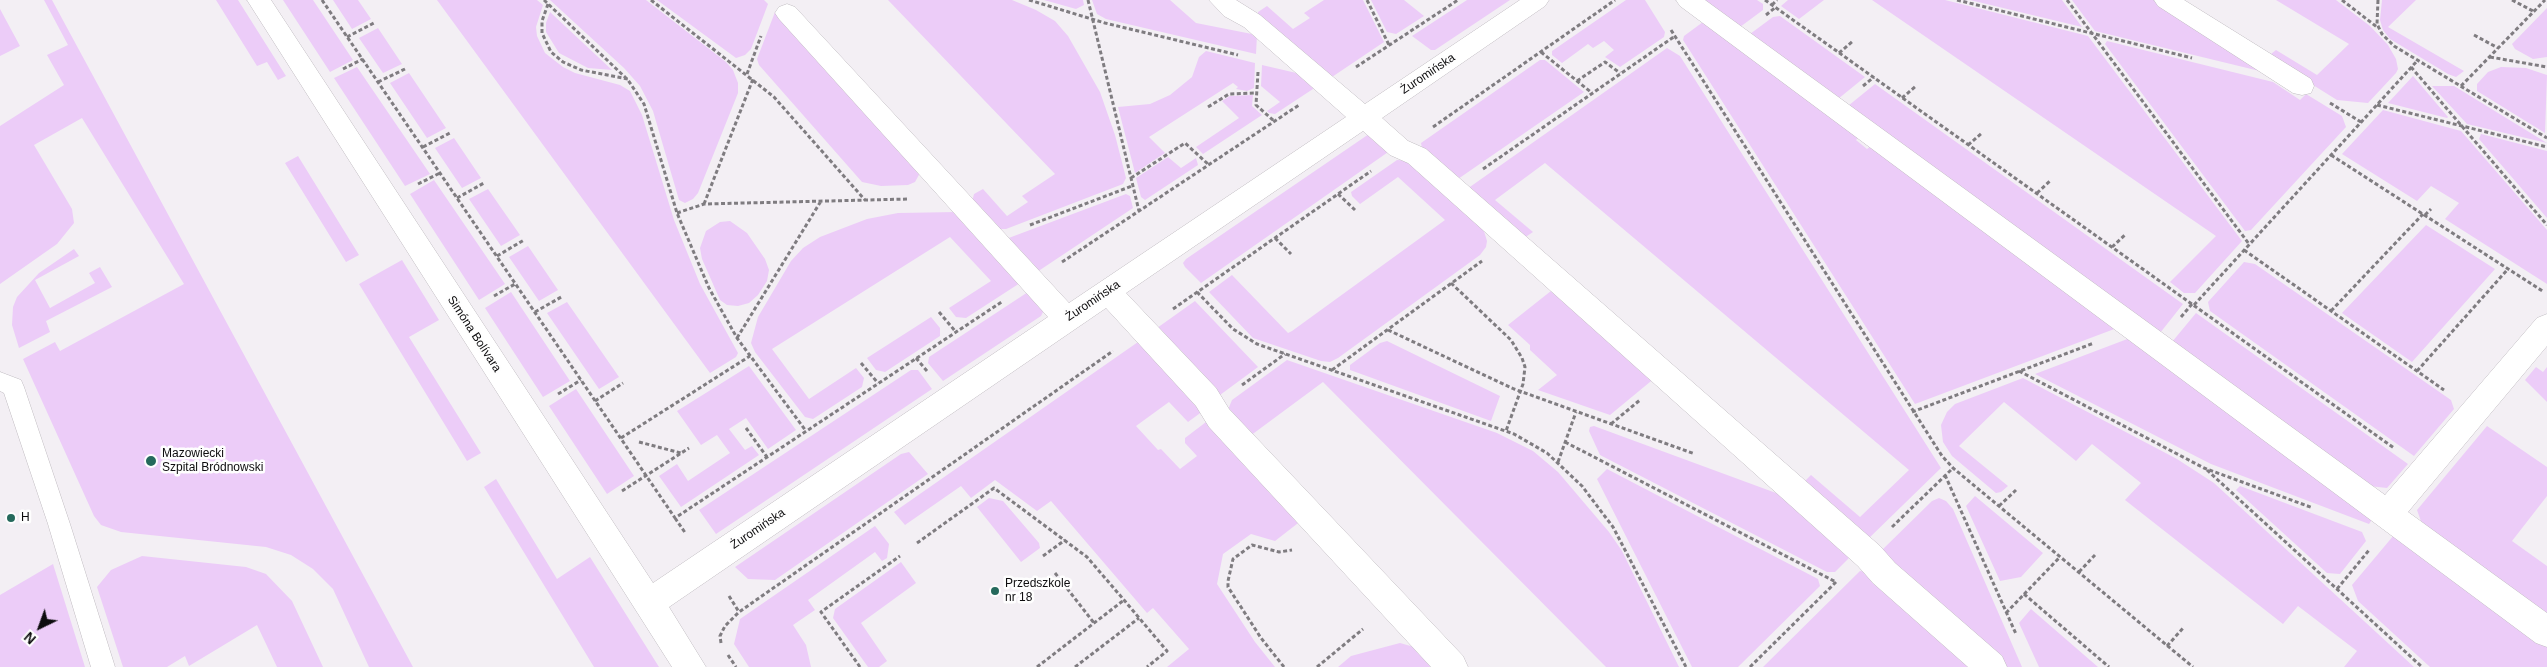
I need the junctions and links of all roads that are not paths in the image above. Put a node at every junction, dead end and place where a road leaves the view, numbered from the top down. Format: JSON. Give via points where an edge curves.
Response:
{"nodes":[{"id":1,"x":259,"y":0,"type":"edge"},
{"id":2,"x":1221,"y":0,"type":"edge"},
{"id":3,"x":1537,"y":0,"type":"edge"},
{"id":4,"x":2166,"y":0,"type":"edge"},
{"id":5,"x":1697,"y":7,"type":"edge"},
{"id":6,"x":787,"y":13,"type":"dead end"},
{"id":7,"x":2302,"y":86,"type":"dead end"},
{"id":8,"x":1364,"y":118,"type":"junction"},
{"id":9,"x":1108,"y":292,"type":"junction"},
{"id":10,"x":1067,"y":319,"type":"junction"},
{"id":11,"x":2547,"y":326,"type":"edge"},
{"id":12,"x":0,"y":380,"type":"edge"},
{"id":13,"x":2391,"y":517,"type":"junction"},
{"id":14,"x":649,"y":603,"type":"junction"},
{"id":15,"x":2547,"y":632,"type":"edge"},
{"id":16,"x":103,"y":667,"type":"edge"},
{"id":17,"x":690,"y":667,"type":"edge"},
{"id":18,"x":1452,"y":667,"type":"edge"},
{"id":19,"x":1992,"y":667,"type":"edge"}],
"edges":[{"from":1,"to":14,"type":"street","name":"Simóna Bolívara"},
{"from":2,"to":8,"type":"street","via":[[1252,21]]},
{"from":3,"to":8,"type":"street","name":"Żuromińska"},
{"from":4,"to":7,"type":"street"},
{"from":5,"to":13,"type":"street"},
{"from":6,"to":10,"type":"street"},
{"from":8,"to":9,"type":"street","name":"Żuromińska"},
{"from":8,"to":19,"type":"street","via":[[1402,149],[1417,156]]},
{"from":9,"to":10,"type":"street","name":"Żuromińska"},
{"from":9,"to":18,"type":"street"},
{"from":10,"to":14,"type":"street","name":"Żuromińska"},
{"from":11,"to":13,"type":"street","via":[[2425,470]]},
{"from":12,"to":16,"type":"lane","via":[[13,387]]},
{"from":13,"to":15,"type":"street"},
{"from":14,"to":17,"type":"street","name":"Simóna Bolívara"}]}
